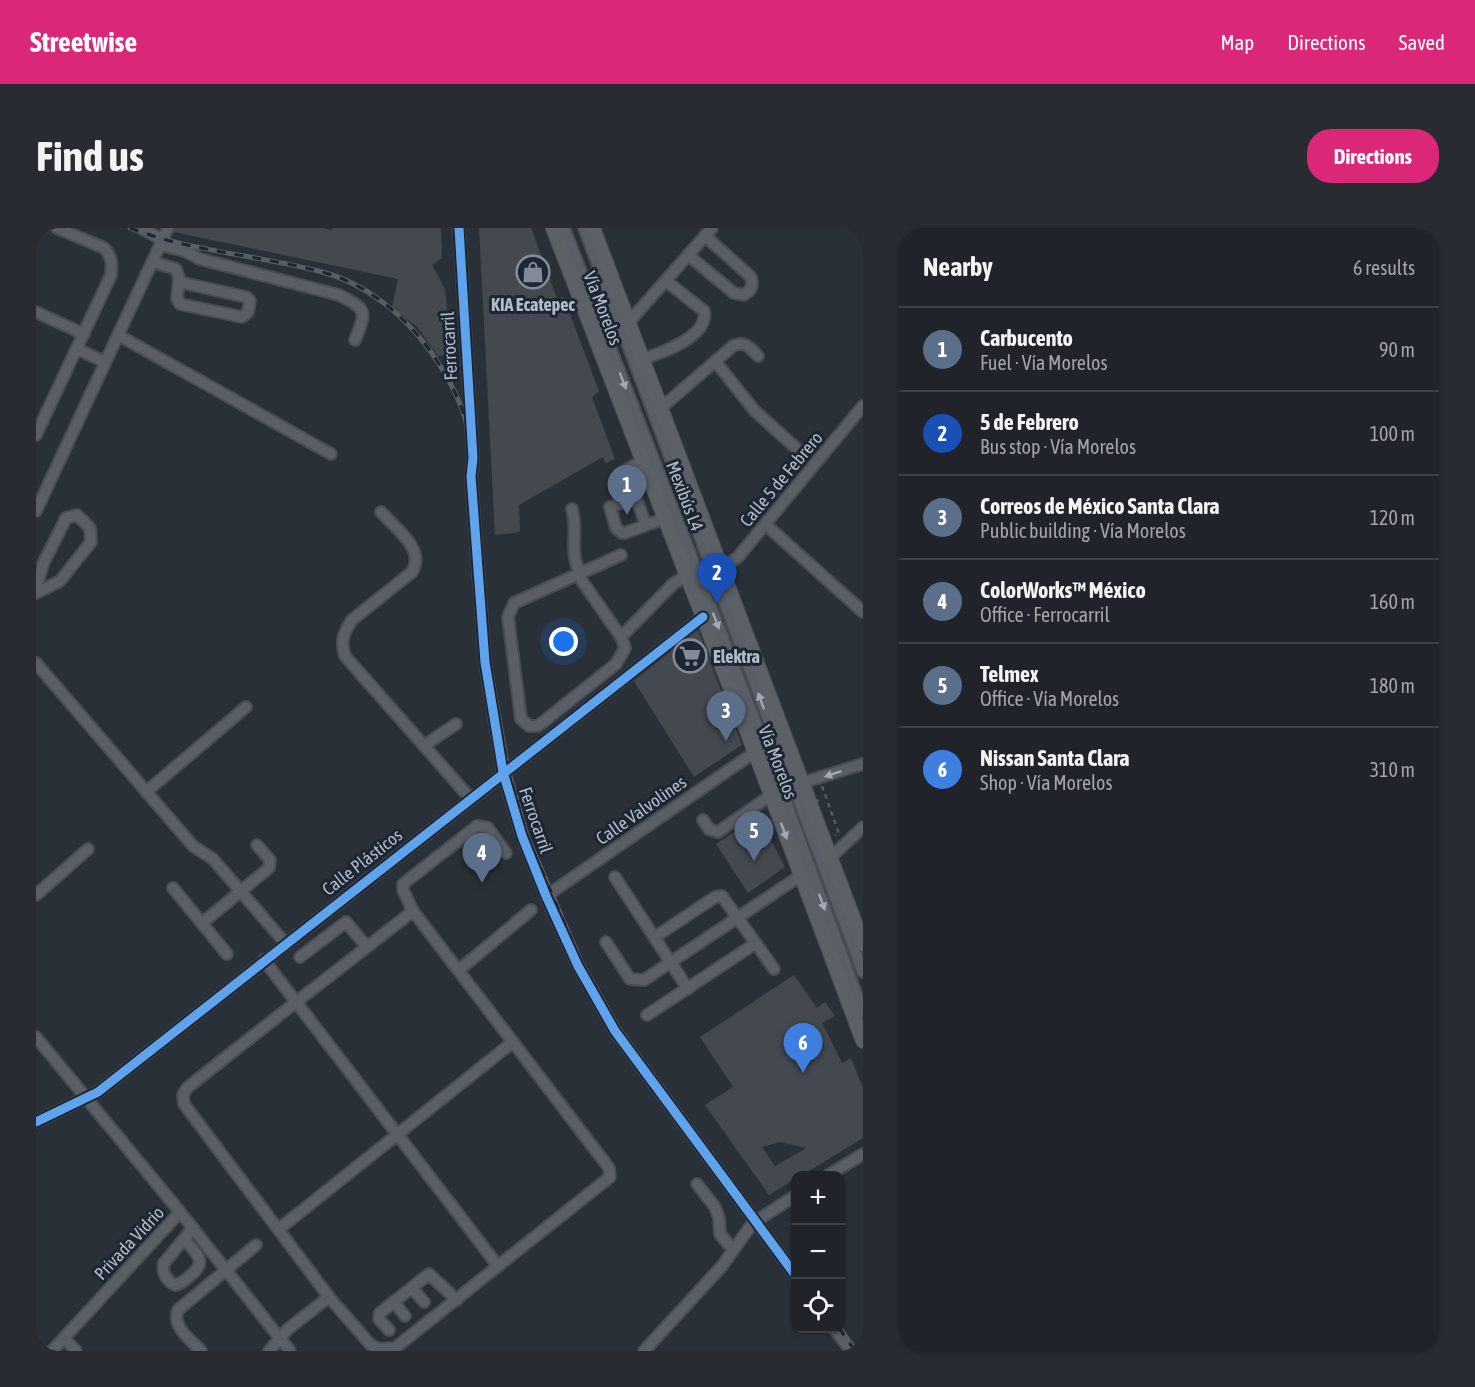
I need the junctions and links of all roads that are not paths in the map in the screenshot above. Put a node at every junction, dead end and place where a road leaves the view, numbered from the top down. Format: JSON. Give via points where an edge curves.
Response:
{"nodes":[{"id":1,"x":57,"y":228,"type":"edge"},
{"id":2,"x":141,"y":228,"type":"edge"},
{"id":3,"x":168,"y":228,"type":"edge"},
{"id":4,"x":459,"y":228,"type":"edge"},
{"id":5,"x":552,"y":228,"type":"edge"},
{"id":6,"x":564,"y":228,"type":"edge"},
{"id":7,"x":584,"y":228,"type":"edge"},
{"id":8,"x":593,"y":228,"type":"edge"},
{"id":9,"x":708,"y":232,"type":"edge"},
{"id":10,"x":161,"y":243,"type":"junction"},
{"id":11,"x":688,"y":255,"type":"junction"},
{"id":12,"x":153,"y":262,"type":"junction"},
{"id":13,"x":666,"y":281,"type":"junction"},
{"id":14,"x":178,"y":282,"type":"junction"},
{"id":15,"x":36,"y":312,"type":"edge"},
{"id":16,"x":629,"y":322,"type":"junction"},
{"id":17,"x":84,"y":334,"type":"junction"},
{"id":18,"x":118,"y":335,"type":"junction"},
{"id":19,"x":355,"y":340,"type":"dead end"},
{"id":20,"x":77,"y":349,"type":"junction"},
{"id":21,"x":758,"y":356,"type":"dead end"},
{"id":22,"x":643,"y":359,"type":"junction"},
{"id":23,"x":105,"y":362,"type":"junction"},
{"id":24,"x":715,"y":362,"type":"junction"},
{"id":25,"x":863,"y":406,"type":"edge"},
{"id":26,"x":661,"y":408,"type":"junction"},
{"id":27,"x":36,"y":435,"type":"edge"},
{"id":28,"x":797,"y":449,"type":"dead end"},
{"id":29,"x":331,"y":454,"type":"dead end"},
{"id":30,"x":642,"y":462,"type":"junction"},
{"id":31,"x":624,"y":501,"type":"junction"},
{"id":32,"x":572,"y":509,"type":"dead end"},
{"id":33,"x":36,"y":511,"type":"edge"},
{"id":34,"x":381,"y":512,"type":"dead end"},
{"id":35,"x":663,"y":519,"type":"junction"},
{"id":36,"x":765,"y":524,"type":"junction"},
{"id":37,"x":646,"y":525,"type":"junction"},
{"id":38,"x":621,"y":555,"type":"dead end"},
{"id":39,"x":722,"y":568,"type":"junction"},
{"id":40,"x":579,"y":573,"type":"junction"},
{"id":41,"x":686,"y":576,"type":"junction"},
{"id":42,"x":36,"y":590,"type":"edge"},
{"id":43,"x":863,"y":612,"type":"edge"},
{"id":44,"x":703,"y":617,"type":"junction"},
{"id":45,"x":621,"y":637,"type":"junction"},
{"id":46,"x":36,"y":663,"type":"edge"},
{"id":47,"x":246,"y":707,"type":"dead end"},
{"id":48,"x":456,"y":724,"type":"dead end"},
{"id":49,"x":425,"y":745,"type":"junction"},
{"id":50,"x":755,"y":752,"type":"junction"},
{"id":51,"x":863,"y":764,"type":"edge"},
{"id":52,"x":503,"y":772,"type":"junction"},
{"id":53,"x":797,"y":784,"type":"junction"},
{"id":54,"x":776,"y":791,"type":"junction"},
{"id":55,"x":146,"y":792,"type":"junction"},
{"id":56,"x":470,"y":798,"type":"junction"},
{"id":57,"x":703,"y":820,"type":"dead end"},
{"id":58,"x":863,"y":827,"type":"edge"},
{"id":59,"x":258,"y":845,"type":"dead end"},
{"id":60,"x":88,"y":849,"type":"dead end"},
{"id":61,"x":506,"y":853,"type":"dead end"},
{"id":62,"x":830,"y":858,"type":"junction"},
{"id":63,"x":800,"y":876,"type":"junction"},
{"id":64,"x":615,"y":877,"type":"dead end"},
{"id":65,"x":173,"y":888,"type":"dead end"},
{"id":66,"x":241,"y":891,"type":"junction"},
{"id":67,"x":36,"y":895,"type":"edge"},
{"id":68,"x":546,"y":896,"type":"junction"},
{"id":69,"x":531,"y":910,"type":"dead end"},
{"id":70,"x":413,"y":911,"type":"junction"},
{"id":71,"x":740,"y":917,"type":"junction"},
{"id":72,"x":202,"y":923,"type":"junction"},
{"id":73,"x":655,"y":937,"type":"junction"},
{"id":74,"x":606,"y":942,"type":"dead end"},
{"id":75,"x":285,"y":943,"type":"junction"},
{"id":76,"x":756,"y":943,"type":"junction"},
{"id":77,"x":863,"y":944,"type":"edge"},
{"id":78,"x":367,"y":947,"type":"junction"},
{"id":79,"x":227,"y":954,"type":"dead end"},
{"id":80,"x":300,"y":957,"type":"dead end"},
{"id":81,"x":264,"y":960,"type":"junction"},
{"id":82,"x":672,"y":962,"type":"junction"},
{"id":83,"x":774,"y":969,"type":"dead end"},
{"id":84,"x":459,"y":970,"type":"junction"},
{"id":85,"x":863,"y":972,"type":"edge"},
{"id":86,"x":688,"y":989,"type":"junction"},
{"id":87,"x":295,"y":1003,"type":"junction"},
{"id":88,"x":863,"y":1012,"type":"edge"},
{"id":89,"x":647,"y":1015,"type":"dead end"},
{"id":90,"x":36,"y":1037,"type":"edge"},
{"id":91,"x":863,"y":1041,"type":"edge"},
{"id":92,"x":513,"y":1042,"type":"junction"},
{"id":93,"x":87,"y":1099,"type":"junction"},
{"id":94,"x":36,"y":1122,"type":"edge"},
{"id":95,"x":400,"y":1134,"type":"junction"},
{"id":96,"x":863,"y":1154,"type":"edge"},
{"id":97,"x":835,"y":1171,"type":"edge"},
{"id":98,"x":697,"y":1184,"type":"dead end"},
{"id":99,"x":791,"y":1197,"type":"edge"},
{"id":100,"x":180,"y":1212,"type":"junction"},
{"id":101,"x":755,"y":1221,"type":"junction"},
{"id":102,"x":193,"y":1228,"type":"junction"},
{"id":103,"x":279,"y":1228,"type":"junction"},
{"id":104,"x":184,"y":1239,"type":"dead end"},
{"id":105,"x":256,"y":1245,"type":"dead end"},
{"id":106,"x":733,"y":1250,"type":"junction"},
{"id":107,"x":498,"y":1266,"type":"junction"},
{"id":108,"x":227,"y":1270,"type":"junction"},
{"id":109,"x":791,"y":1270,"type":"edge"},
{"id":110,"x":412,"y":1288,"type":"junction"},
{"id":111,"x":329,"y":1297,"type":"junction"},
{"id":112,"x":457,"y":1300,"type":"junction"},
{"id":113,"x":394,"y":1302,"type":"junction"},
{"id":114,"x":424,"y":1302,"type":"dead end"},
{"id":115,"x":405,"y":1316,"type":"dead end"},
{"id":116,"x":389,"y":1330,"type":"dead end"},
{"id":117,"x":837,"y":1333,"type":"edge"},
{"id":118,"x":64,"y":1338,"type":"junction"},
{"id":119,"x":279,"y":1338,"type":"junction"},
{"id":120,"x":52,"y":1351,"type":"edge"},
{"id":121,"x":76,"y":1351,"type":"edge"},
{"id":122,"x":201,"y":1351,"type":"edge"},
{"id":123,"x":269,"y":1351,"type":"edge"},
{"id":124,"x":290,"y":1351,"type":"edge"},
{"id":125,"x":644,"y":1351,"type":"edge"},
{"id":126,"x":851,"y":1351,"type":"edge"}],
"edges":[{"from":1,"to":17,"type":"street","via":[[104,248],[111,259],[111,275]]},
{"from":2,"to":10,"type":"street"},
{"from":3,"to":10,"type":"street"},
{"from":4,"to":52,"type":"street","name":"Ferrocarril","via":[[483,637]]},
{"from":5,"to":30,"type":"main road","name":"Vía Morelos"},
{"from":6,"to":54,"type":"street","name":"Mexibús L4","one_way":true},
{"from":53,"to":7,"type":"street","name":"Mexibús L4","one_way":true},
{"from":8,"to":16,"type":"main road","name":"Vía Morelos"},
{"from":9,"to":11,"type":"street"},
{"from":9,"to":11,"type":"street","via":[[750,276],[750,290],[744,295],[734,293]]},
{"from":10,"to":12,"type":"street"},
{"from":10,"to":19,"type":"street","via":[[200,259],[339,294],[363,312]]},
{"from":11,"to":13,"type":"street"},
{"from":12,"to":14,"type":"street","via":[[173,266]]},
{"from":12,"to":18,"type":"street"},
{"from":13,"to":16,"type":"street"},
{"from":13,"to":22,"type":"street","via":[[704,311],[705,318],[684,341]]},
{"from":14,"to":14,"type":"street","via":[[177,299],[183,306],[242,317],[248,312],[250,301],[246,297]]},
{"from":15,"to":17,"type":"street"},
{"from":16,"to":22,"type":"main road","name":"Vía Morelos"},
{"from":17,"to":20,"type":"street"},
{"from":18,"to":23,"type":"street"},
{"from":18,"to":29,"type":"street"},
{"from":20,"to":23,"type":"street"},
{"from":20,"to":27,"type":"street"},
{"from":21,"to":24,"type":"street","via":[[740,343]]},
{"from":22,"to":26,"type":"main road","name":"Vía Morelos"},
{"from":23,"to":33,"type":"street"},
{"from":24,"to":26,"type":"street"},
{"from":24,"to":28,"type":"street","via":[[754,410]]},
{"from":25,"to":36,"type":"street","name":"Calle 5 de Febrero"},
{"from":26,"to":39,"type":"main road","name":"Vía Morelos"},
{"from":30,"to":31,"type":"street","via":[[619,475]]},
{"from":30,"to":35,"type":"main road","name":"Vía Morelos"},
{"from":31,"to":37,"type":"street","via":[[637,499]]},
{"from":31,"to":37,"type":"street","via":[[612,505],[610,510],[617,531],[625,533]]},
{"from":32,"to":40,"type":"street"},
{"from":34,"to":49,"type":"street","via":[[415,551],[415,567],[352,620],[345,630],[342,647],[345,656]]},
{"from":35,"to":37,"type":"street"},
{"from":35,"to":41,"type":"main road","name":"Vía Morelos"},
{"from":36,"to":39,"type":"street","name":"Calle 5 de Febrero","via":[[733,563]]},
{"from":36,"to":43,"type":"street"},
{"from":38,"to":40,"type":"street"},
{"from":39,"to":53,"type":"main road","name":"Vía Morelos"},
{"from":40,"to":45,"type":"street","via":[[587,592]]},
{"from":40,"to":45,"type":"street","via":[[513,603],[508,611],[524,723],[538,726],[616,664],[625,648]]},
{"from":41,"to":44,"type":"main road","name":"Vía Morelos"},
{"from":41,"to":45,"type":"street","via":[[673,584]]},
{"from":42,"to":42,"type":"street","via":[[43,564],[66,518],[77,515],[90,528],[91,542],[60,581]]},
{"from":44,"to":50,"type":"main road","name":"Vía Morelos"},
{"from":44,"to":52,"type":"street","name":"Calle Plásticos"},
{"from":46,"to":55,"type":"street"},
{"from":47,"to":55,"type":"street"},
{"from":48,"to":49,"type":"street"},
{"from":49,"to":56,"type":"street"},
{"from":50,"to":54,"type":"main road","name":"Vía Morelos"},
{"from":50,"to":68,"type":"street","name":"Calle Valvolines"},
{"from":51,"to":53,"type":"street","one_way":true},
{"from":52,"to":56,"type":"street","name":"Calle Plásticos"},
{"from":52,"to":68,"type":"street","name":"Ferrocarril","via":[[522,836]]},
{"from":53,"to":54,"type":"street"},
{"from":53,"to":62,"type":"main road","name":"Vía Morelos"},
{"from":53,"to":85,"type":"street","name":"Mexibús L4"},
{"from":54,"to":57,"type":"street","via":[[718,832],[709,829]]},
{"from":54,"to":63,"type":"main road","name":"Vía Morelos","one_way":true},
{"from":54,"to":88,"type":"street","name":"Mexibús L4","one_way":true},
{"from":55,"to":66,"type":"street","via":[[193,846],[213,859]]},
{"from":56,"to":75,"type":"street","name":"Calle Plásticos"},
{"from":58,"to":62,"type":"street"},
{"from":59,"to":66,"type":"street","via":[[270,866]]},
{"from":60,"to":67,"type":"street"},
{"from":61,"to":70,"type":"street","via":[[488,828],[477,826],[404,884]]},
{"from":62,"to":77,"type":"main road","name":"Vía Morelos"},
{"from":63,"to":71,"type":"street"},
{"from":63,"to":91,"type":"main road","name":"Vía Morelos"},
{"from":64,"to":73,"type":"street"},
{"from":65,"to":72,"type":"street"},
{"from":66,"to":72,"type":"street"},
{"from":66,"to":75,"type":"street"},
{"from":68,"to":101,"type":"street","name":"Ferrocarril","via":[[578,966],[615,1031]]},
{"from":69,"to":84,"type":"street"},
{"from":70,"to":78,"type":"street"},
{"from":70,"to":84,"type":"street"},
{"from":71,"to":73,"type":"street","via":[[725,897],[718,896]]},
{"from":71,"to":76,"type":"street"},
{"from":71,"to":82,"type":"street"},
{"from":72,"to":79,"type":"street"},
{"from":73,"to":82,"type":"street"},
{"from":74,"to":82,"type":"street","via":[[633,980],[644,980]]},
{"from":75,"to":81,"type":"street","name":"Calle Plásticos"},
{"from":76,"to":83,"type":"street"},
{"from":76,"to":86,"type":"street"},
{"from":78,"to":80,"type":"street","via":[[347,922]]},
{"from":78,"to":87,"type":"street"},
{"from":81,"to":87,"type":"street"},
{"from":81,"to":93,"type":"street","name":"Calle Plásticos"},
{"from":82,"to":86,"type":"street"},
{"from":84,"to":92,"type":"street"},
{"from":86,"to":89,"type":"street"},
{"from":87,"to":95,"type":"street"},
{"from":87,"to":103,"type":"street","via":[[183,1095],[184,1104]]},
{"from":90,"to":93,"type":"street","name":"Privada Vidrio"},
{"from":92,"to":95,"type":"street"},
{"from":92,"to":107,"type":"street","via":[[610,1174]]},
{"from":93,"to":94,"type":"street","name":"Calle Plásticos"},
{"from":93,"to":100,"type":"street","name":"Privada Vidrio"},
{"from":95,"to":103,"type":"street"},
{"from":95,"to":107,"type":"street"},
{"from":96,"to":97,"type":"street"},
{"from":98,"to":106,"type":"street","via":[[715,1207],[720,1234]]},
{"from":99,"to":101,"type":"street"},
{"from":100,"to":102,"type":"street"},
{"from":100,"to":118,"type":"street","name":"Privada Vidrio"},
{"from":101,"to":106,"type":"street"},
{"from":101,"to":109,"type":"street","name":"Ferrocarril"},
{"from":102,"to":104,"type":"street"},
{"from":102,"to":108,"type":"street"},
{"from":103,"to":111,"type":"street"},
{"from":105,"to":108,"type":"street"},
{"from":106,"to":125,"type":"street","via":[[723,1266]]},
{"from":107,"to":112,"type":"street"},
{"from":108,"to":119,"type":"street"},
{"from":108,"to":122,"type":"street","via":[[176,1313],[178,1326]]},
{"from":110,"to":112,"type":"street","via":[[431,1274]]},
{"from":110,"to":113,"type":"street"},
{"from":110,"to":114,"type":"street"},
{"from":111,"to":112,"type":"street","via":[[370,1344],[382,1350],[395,1348]]},
{"from":111,"to":119,"type":"street"},
{"from":113,"to":115,"type":"street"},
{"from":113,"to":116,"type":"street","via":[[379,1316]]},
{"from":117,"to":126,"type":"street"},
{"from":118,"to":120,"type":"street","name":"Privada Vidrio"},
{"from":118,"to":121,"type":"street"},
{"from":119,"to":123,"type":"street"},
{"from":119,"to":124,"type":"street"}]}
